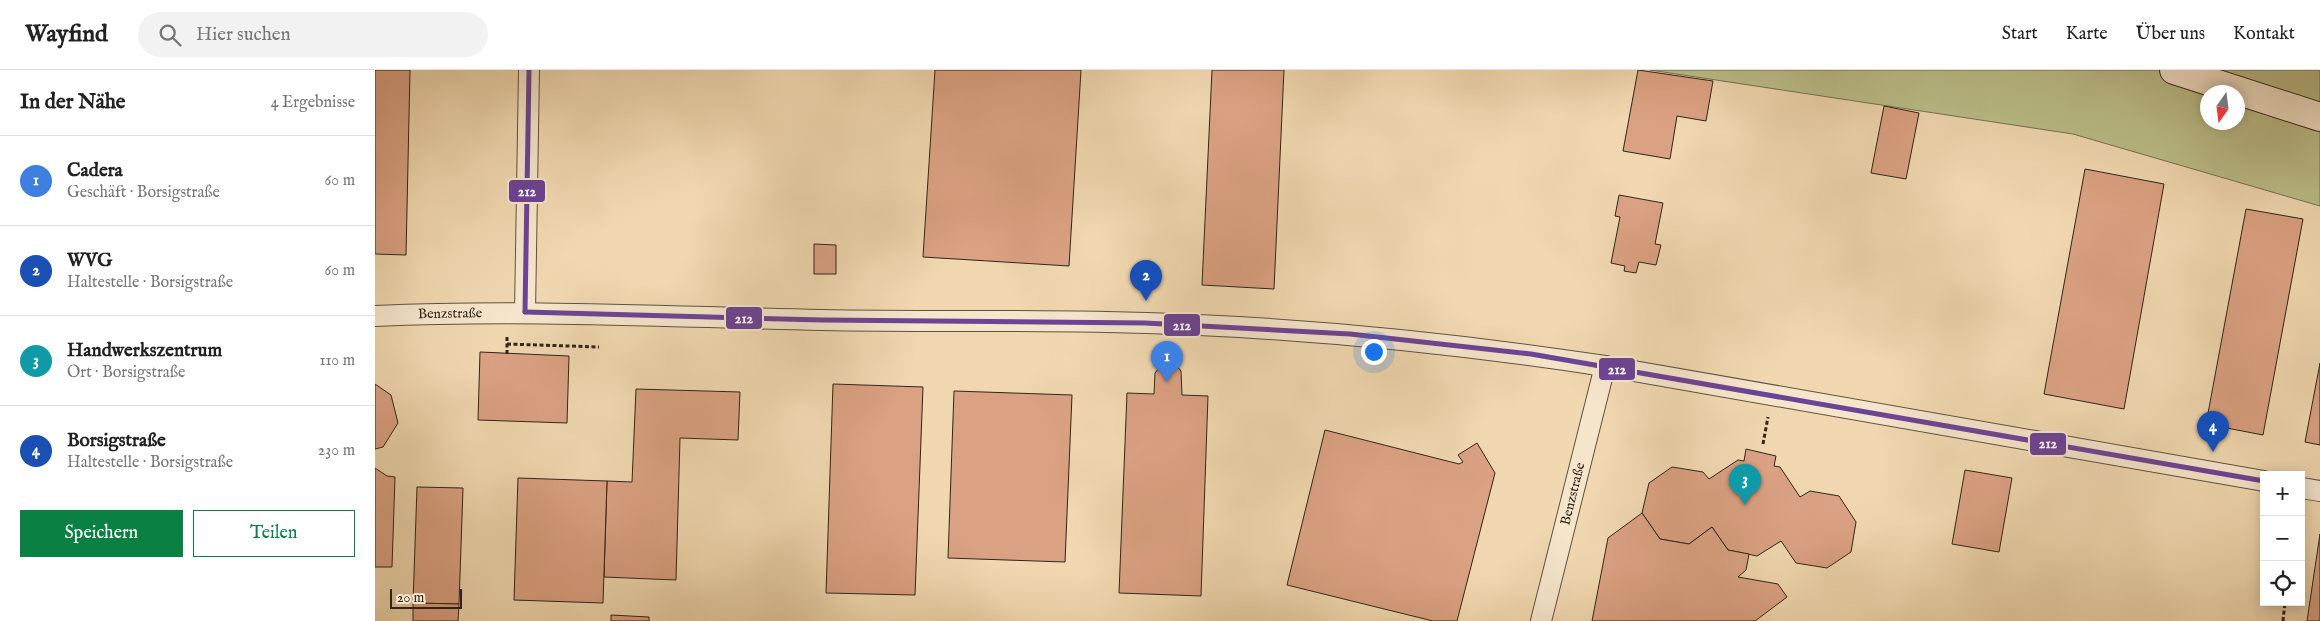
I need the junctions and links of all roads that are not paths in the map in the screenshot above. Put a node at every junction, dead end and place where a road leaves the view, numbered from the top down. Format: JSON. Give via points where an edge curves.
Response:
{"nodes":[{"id":1,"x":529,"y":70,"type":"edge"},
{"id":2,"x":2174,"y":70,"type":"edge"},
{"id":3,"x":2320,"y":117,"type":"edge"},
{"id":4,"x":525,"y":312,"type":"junction"},
{"id":5,"x":375,"y":316,"type":"edge"},
{"id":6,"x":1605,"y":366,"type":"junction"},
{"id":7,"x":2260,"y":480,"type":"edge"},
{"id":8,"x":2305,"y":489,"type":"edge"},
{"id":9,"x":2320,"y":491,"type":"edge"},
{"id":10,"x":1541,"y":621,"type":"edge"}],
"edges":[{"from":1,"to":4,"type":"street"},
{"from":2,"to":3,"type":"main road"},
{"from":4,"to":5,"type":"street","name":"Benzstraße"},
{"from":4,"to":6,"type":"street","name":"Benzstraße","via":[[1181,325],[1350,334],[1531,354]]},
{"from":6,"to":7,"type":"street","name":"Benzstraße"},
{"from":6,"to":10,"type":"street","name":"Benzstraße"},
{"from":8,"to":9,"type":"street"}]}
